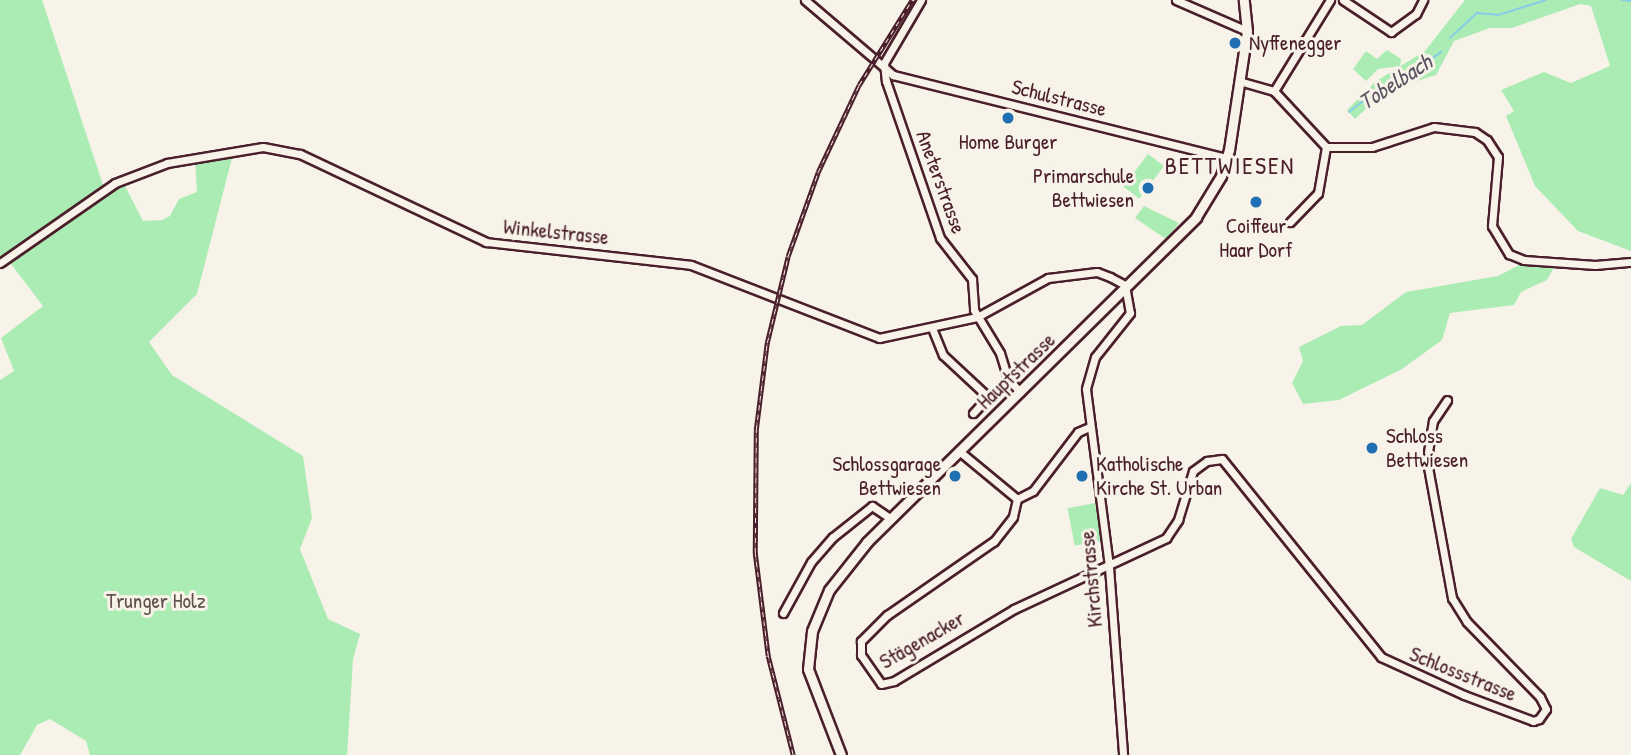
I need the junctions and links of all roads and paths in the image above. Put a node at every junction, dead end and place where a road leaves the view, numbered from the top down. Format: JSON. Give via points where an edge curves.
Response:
{"nodes":[{"id":1,"x":805,"y":0,"type":"edge"},
{"id":2,"x":921,"y":0,"type":"edge"},
{"id":3,"x":1176,"y":0,"type":"edge"},
{"id":4,"x":1244,"y":0,"type":"edge"},
{"id":5,"x":1330,"y":0,"type":"edge"},
{"id":6,"x":1343,"y":0,"type":"edge"},
{"id":7,"x":1423,"y":0,"type":"edge"},
{"id":8,"x":1247,"y":31,"type":"junction"},
{"id":9,"x":884,"y":71,"type":"junction"},
{"id":10,"x":1239,"y":81,"type":"junction"},
{"id":11,"x":1274,"y":91,"type":"junction"},
{"id":12,"x":1326,"y":147,"type":"junction"},
{"id":13,"x":1227,"y":158,"type":"junction"},
{"id":14,"x":1290,"y":222,"type":"dead end"},
{"id":15,"x":1631,"y":262,"type":"edge"},
{"id":16,"x":0,"y":263,"type":"edge"},
{"id":17,"x":1126,"y":289,"type":"junction"},
{"id":18,"x":977,"y":317,"type":"junction"},
{"id":19,"x":932,"y":328,"type":"junction"},
{"id":20,"x":1020,"y":392,"type":"junction"},
{"id":21,"x":1447,"y":400,"type":"dead end"},
{"id":22,"x":973,"y":413,"type":"dead end"},
{"id":23,"x":1090,"y":427,"type":"junction"},
{"id":24,"x":959,"y":451,"type":"junction"},
{"id":25,"x":1427,"y":452,"type":"dead end"},
{"id":26,"x":1428,"y":467,"type":"dead end"},
{"id":27,"x":1017,"y":499,"type":"junction"},
{"id":28,"x":891,"y":519,"type":"junction"},
{"id":29,"x":1109,"y":567,"type":"junction"},
{"id":30,"x":783,"y":613,"type":"dead end"},
{"id":31,"x":841,"y":755,"type":"edge"},
{"id":32,"x":1124,"y":755,"type":"edge"}],
"edges":[{"from":1,"to":9,"type":"street","name":"Aneterstrasse"},
{"from":2,"to":9,"type":"street"},
{"from":3,"to":8,"type":"street"},
{"from":4,"to":8,"type":"main road","name":"Hauptstrasse"},
{"from":5,"to":11,"type":"street"},
{"from":6,"to":7,"type":"street","via":[[1391,32],[1416,14]]},
{"from":8,"to":10,"type":"main road","name":"Hauptstrasse"},
{"from":9,"to":13,"type":"street","name":"Schulstrasse"},
{"from":9,"to":18,"type":"street","name":"Aneterstrasse","via":[[940,238],[972,279]]},
{"from":10,"to":11,"type":"street"},
{"from":10,"to":13,"type":"main road","name":"Hauptstrasse"},
{"from":11,"to":12,"type":"street"},
{"from":12,"to":14,"type":"street","via":[[1318,193]]},
{"from":12,"to":15,"type":"street","via":[[1372,147],[1434,127],[1475,132],[1488,140],[1497,157],[1492,226],[1509,254],[1524,260],[1595,265]]},
{"from":13,"to":17,"type":"main road","name":"Hauptstrasse","via":[[1214,190],[1189,227]]},
{"from":16,"to":19,"type":"street","name":"Winkelstrasse","via":[[115,183],[167,163],[243,148],[279,148],[486,242],[691,265],[879,338]]},
{"from":17,"to":18,"type":"street","name":"Winkelstrasse","via":[[1097,272],[1048,278]]},
{"from":17,"to":20,"type":"main road","name":"Hauptstrasse"},
{"from":17,"to":23,"type":"street","name":"Kirchstrasse","via":[[1130,313],[1089,372]]},
{"from":18,"to":19,"type":"street","name":"Winkelstrasse"},
{"from":18,"to":20,"type":"street","name":"Aneterstrasse","via":[[1000,353],[1008,379]]},
{"from":19,"to":22,"type":"street","via":[[943,355],[988,397]]},
{"from":20,"to":24,"type":"main road","name":"Hauptstrasse"},
{"from":21,"to":25,"type":"street","via":[[1433,421]]},
{"from":23,"to":27,"type":"street","name":"Stägenacker","via":[[1078,432],[1033,491]]},
{"from":23,"to":29,"type":"street","name":"Kirchstrasse"},
{"from":24,"to":27,"type":"street"},
{"from":24,"to":28,"type":"main road","name":"Hauptstrasse"},
{"from":26,"to":29,"type":"street","name":"Schlossstrasse","via":[[1452,598],[1467,622],[1540,697],[1546,709],[1539,719],[1533,721],[1464,695],[1381,657],[1222,459],[1207,461],[1193,471],[1178,520],[1166,538]]},
{"from":27,"to":29,"type":"street","name":"Stägenacker","via":[[1013,517],[994,541],[887,615],[861,641],[861,655],[881,684],[894,681],[1014,609]]},
{"from":28,"to":30,"type":"street","via":[[873,506],[833,537],[811,562]]},
{"from":28,"to":31,"type":"main road","name":"Hauptstrasse","via":[[835,580],[809,640],[812,687]]},
{"from":29,"to":32,"type":"street","name":"Kirchstrasse"}]}
